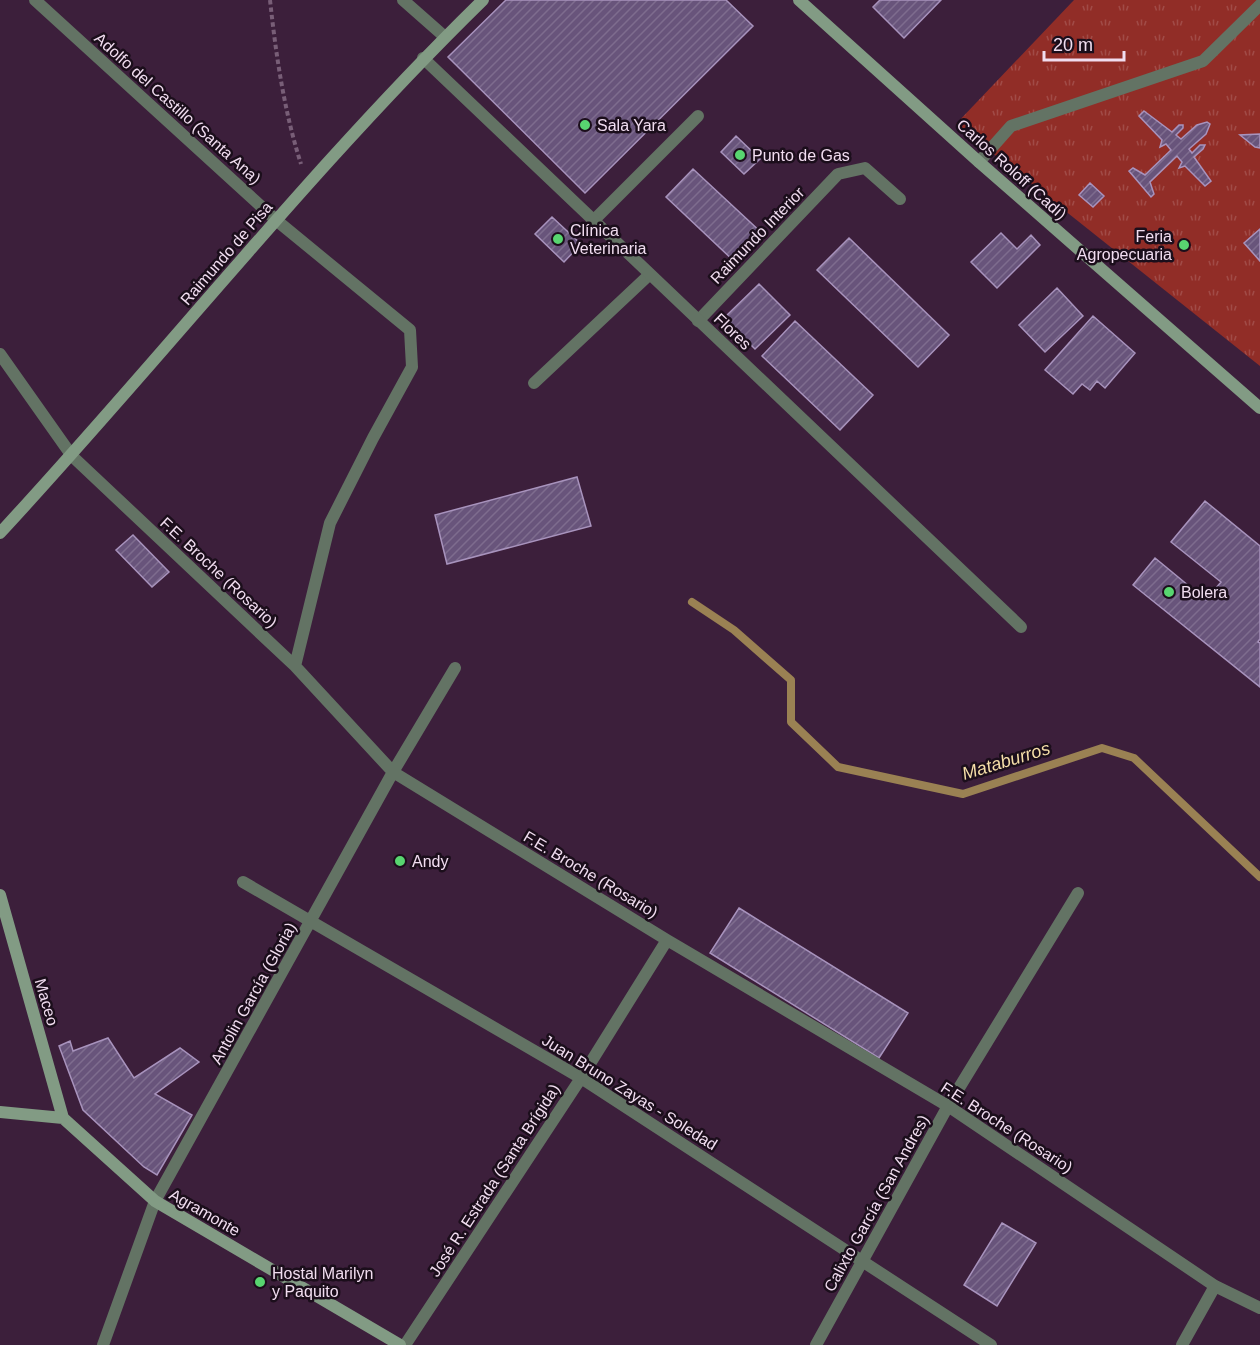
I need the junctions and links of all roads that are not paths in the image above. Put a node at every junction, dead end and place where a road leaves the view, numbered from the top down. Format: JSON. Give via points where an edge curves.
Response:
{"nodes":[{"id":1,"x":36,"y":0,"type":"edge"},
{"id":2,"x":403,"y":0,"type":"edge"},
{"id":3,"x":483,"y":0,"type":"edge"},
{"id":4,"x":799,"y":0,"type":"edge"},
{"id":5,"x":1260,"y":5,"type":"edge"},
{"id":6,"x":445,"y":37,"type":"junction"},
{"id":7,"x":423,"y":58,"type":"junction"},
{"id":8,"x":698,"y":116,"type":"dead end"},
{"id":9,"x":979,"y":162,"type":"junction"},
{"id":10,"x":900,"y":199,"type":"dead end"},
{"id":11,"x":276,"y":219,"type":"junction"},
{"id":12,"x":592,"y":221,"type":"junction"},
{"id":13,"x":649,"y":275,"type":"junction"},
{"id":14,"x":698,"y":321,"type":"junction"},
{"id":15,"x":0,"y":354,"type":"edge"},
{"id":16,"x":534,"y":383,"type":"dead end"},
{"id":17,"x":1260,"y":408,"type":"edge"},
{"id":18,"x":72,"y":456,"type":"junction"},
{"id":19,"x":0,"y":533,"type":"edge"},
{"id":20,"x":1021,"y":627,"type":"dead end"},
{"id":21,"x":295,"y":666,"type":"junction"},
{"id":22,"x":455,"y":668,"type":"dead end"},
{"id":23,"x":393,"y":772,"type":"junction"},
{"id":24,"x":243,"y":882,"type":"dead end"},
{"id":25,"x":1077,"y":893,"type":"dead end"},
{"id":26,"x":0,"y":896,"type":"edge"},
{"id":27,"x":312,"y":921,"type":"junction"},
{"id":28,"x":667,"y":940,"type":"junction"},
{"id":29,"x":581,"y":1078,"type":"junction"},
{"id":30,"x":948,"y":1106,"type":"junction"},
{"id":31,"x":0,"y":1112,"type":"edge"},
{"id":32,"x":63,"y":1118,"type":"junction"},
{"id":33,"x":155,"y":1201,"type":"junction"},
{"id":34,"x":864,"y":1261,"type":"junction"},
{"id":35,"x":1215,"y":1286,"type":"junction"},
{"id":36,"x":1260,"y":1308,"type":"edge"},
{"id":37,"x":103,"y":1345,"type":"edge"},
{"id":38,"x":400,"y":1345,"type":"edge"},
{"id":39,"x":405,"y":1345,"type":"edge"},
{"id":40,"x":816,"y":1345,"type":"edge"},
{"id":41,"x":991,"y":1345,"type":"edge"},
{"id":42,"x":1182,"y":1345,"type":"edge"}],
"edges":[{"from":1,"to":11,"type":"street","name":"Adolfo del Castillo (Santa Ana)"},
{"from":2,"to":6,"type":"street"},
{"from":3,"to":6,"type":"street","name":"Raimundo de Pisa"},
{"from":4,"to":9,"type":"street","name":"Carlos Roloff (Cadí)"},
{"from":5,"to":9,"type":"street","via":[[1203,61],[1011,126]]},
{"from":6,"to":7,"type":"street","name":"Raimundo de Pisa"},
{"from":7,"to":11,"type":"street","name":"Raimundo de Pisa"},
{"from":7,"to":12,"type":"street","name":"Flores"},
{"from":8,"to":12,"type":"street"},
{"from":9,"to":17,"type":"street","name":"Carlos Roloff (Cadí)"},
{"from":10,"to":14,"type":"street","name":"Raimundo Interior","via":[[866,168],[838,174]]},
{"from":11,"to":18,"type":"street","name":"Raimundo de Pisa"},
{"from":11,"to":21,"type":"street","name":"Adolfo del Castillo (Santa Ana)","via":[[410,330],[412,367],[330,523]]},
{"from":12,"to":13,"type":"street","name":"Flores"},
{"from":13,"to":14,"type":"street","name":"Flores"},
{"from":13,"to":16,"type":"street"},
{"from":14,"to":20,"type":"street","name":"Flores"},
{"from":15,"to":18,"type":"street","name":"F.E. Broche (Rosario)"},
{"from":18,"to":19,"type":"street","name":"Raimundo de Pisa"},
{"from":18,"to":21,"type":"street","name":"F.E. Broche (Rosario)"},
{"from":21,"to":23,"type":"street","name":"F.E. Broche (Rosario)"},
{"from":22,"to":23,"type":"street","name":"Antolin García (Gloria)"},
{"from":23,"to":27,"type":"street","name":"Antolin García (Gloria)"},
{"from":23,"to":28,"type":"street","name":"F.E. Broche (Rosario)"},
{"from":24,"to":27,"type":"street","name":"Juan Bruno Zayas - Soledad"},
{"from":25,"to":30,"type":"street","name":"Calixto García (San Andres)"},
{"from":26,"to":32,"type":"street","name":"Maceo"},
{"from":27,"to":29,"type":"street","name":"Juan Bruno Zayas - Soledad"},
{"from":27,"to":33,"type":"street","name":"Antolin García (Gloria)"},
{"from":28,"to":29,"type":"street","name":"José R. Estrada (Santa Brígida)"},
{"from":28,"to":30,"type":"street","name":"F.E. Broche (Rosario)"},
{"from":29,"to":34,"type":"street","name":"Juan Bruno Zayas - Soledad"},
{"from":29,"to":39,"type":"street","name":"José R. Estrada (Santa Brígida)"},
{"from":30,"to":34,"type":"street","name":"Calixto García (San Andres)"},
{"from":30,"to":35,"type":"street","name":"F.E. Broche (Rosario)"},
{"from":31,"to":32,"type":"street"},
{"from":32,"to":33,"type":"street","name":"Agramonte"},
{"from":33,"to":37,"type":"street","name":"Antolin García (Gloria)"},
{"from":33,"to":38,"type":"street","name":"Agramonte"},
{"from":34,"to":40,"type":"street","name":"Calixto García (San Andres)"},
{"from":34,"to":41,"type":"street","name":"Juan Bruno Zayas - Soledad"},
{"from":35,"to":36,"type":"street","name":"F.E. Broche (Rosario)"},
{"from":35,"to":42,"type":"street"}]}
